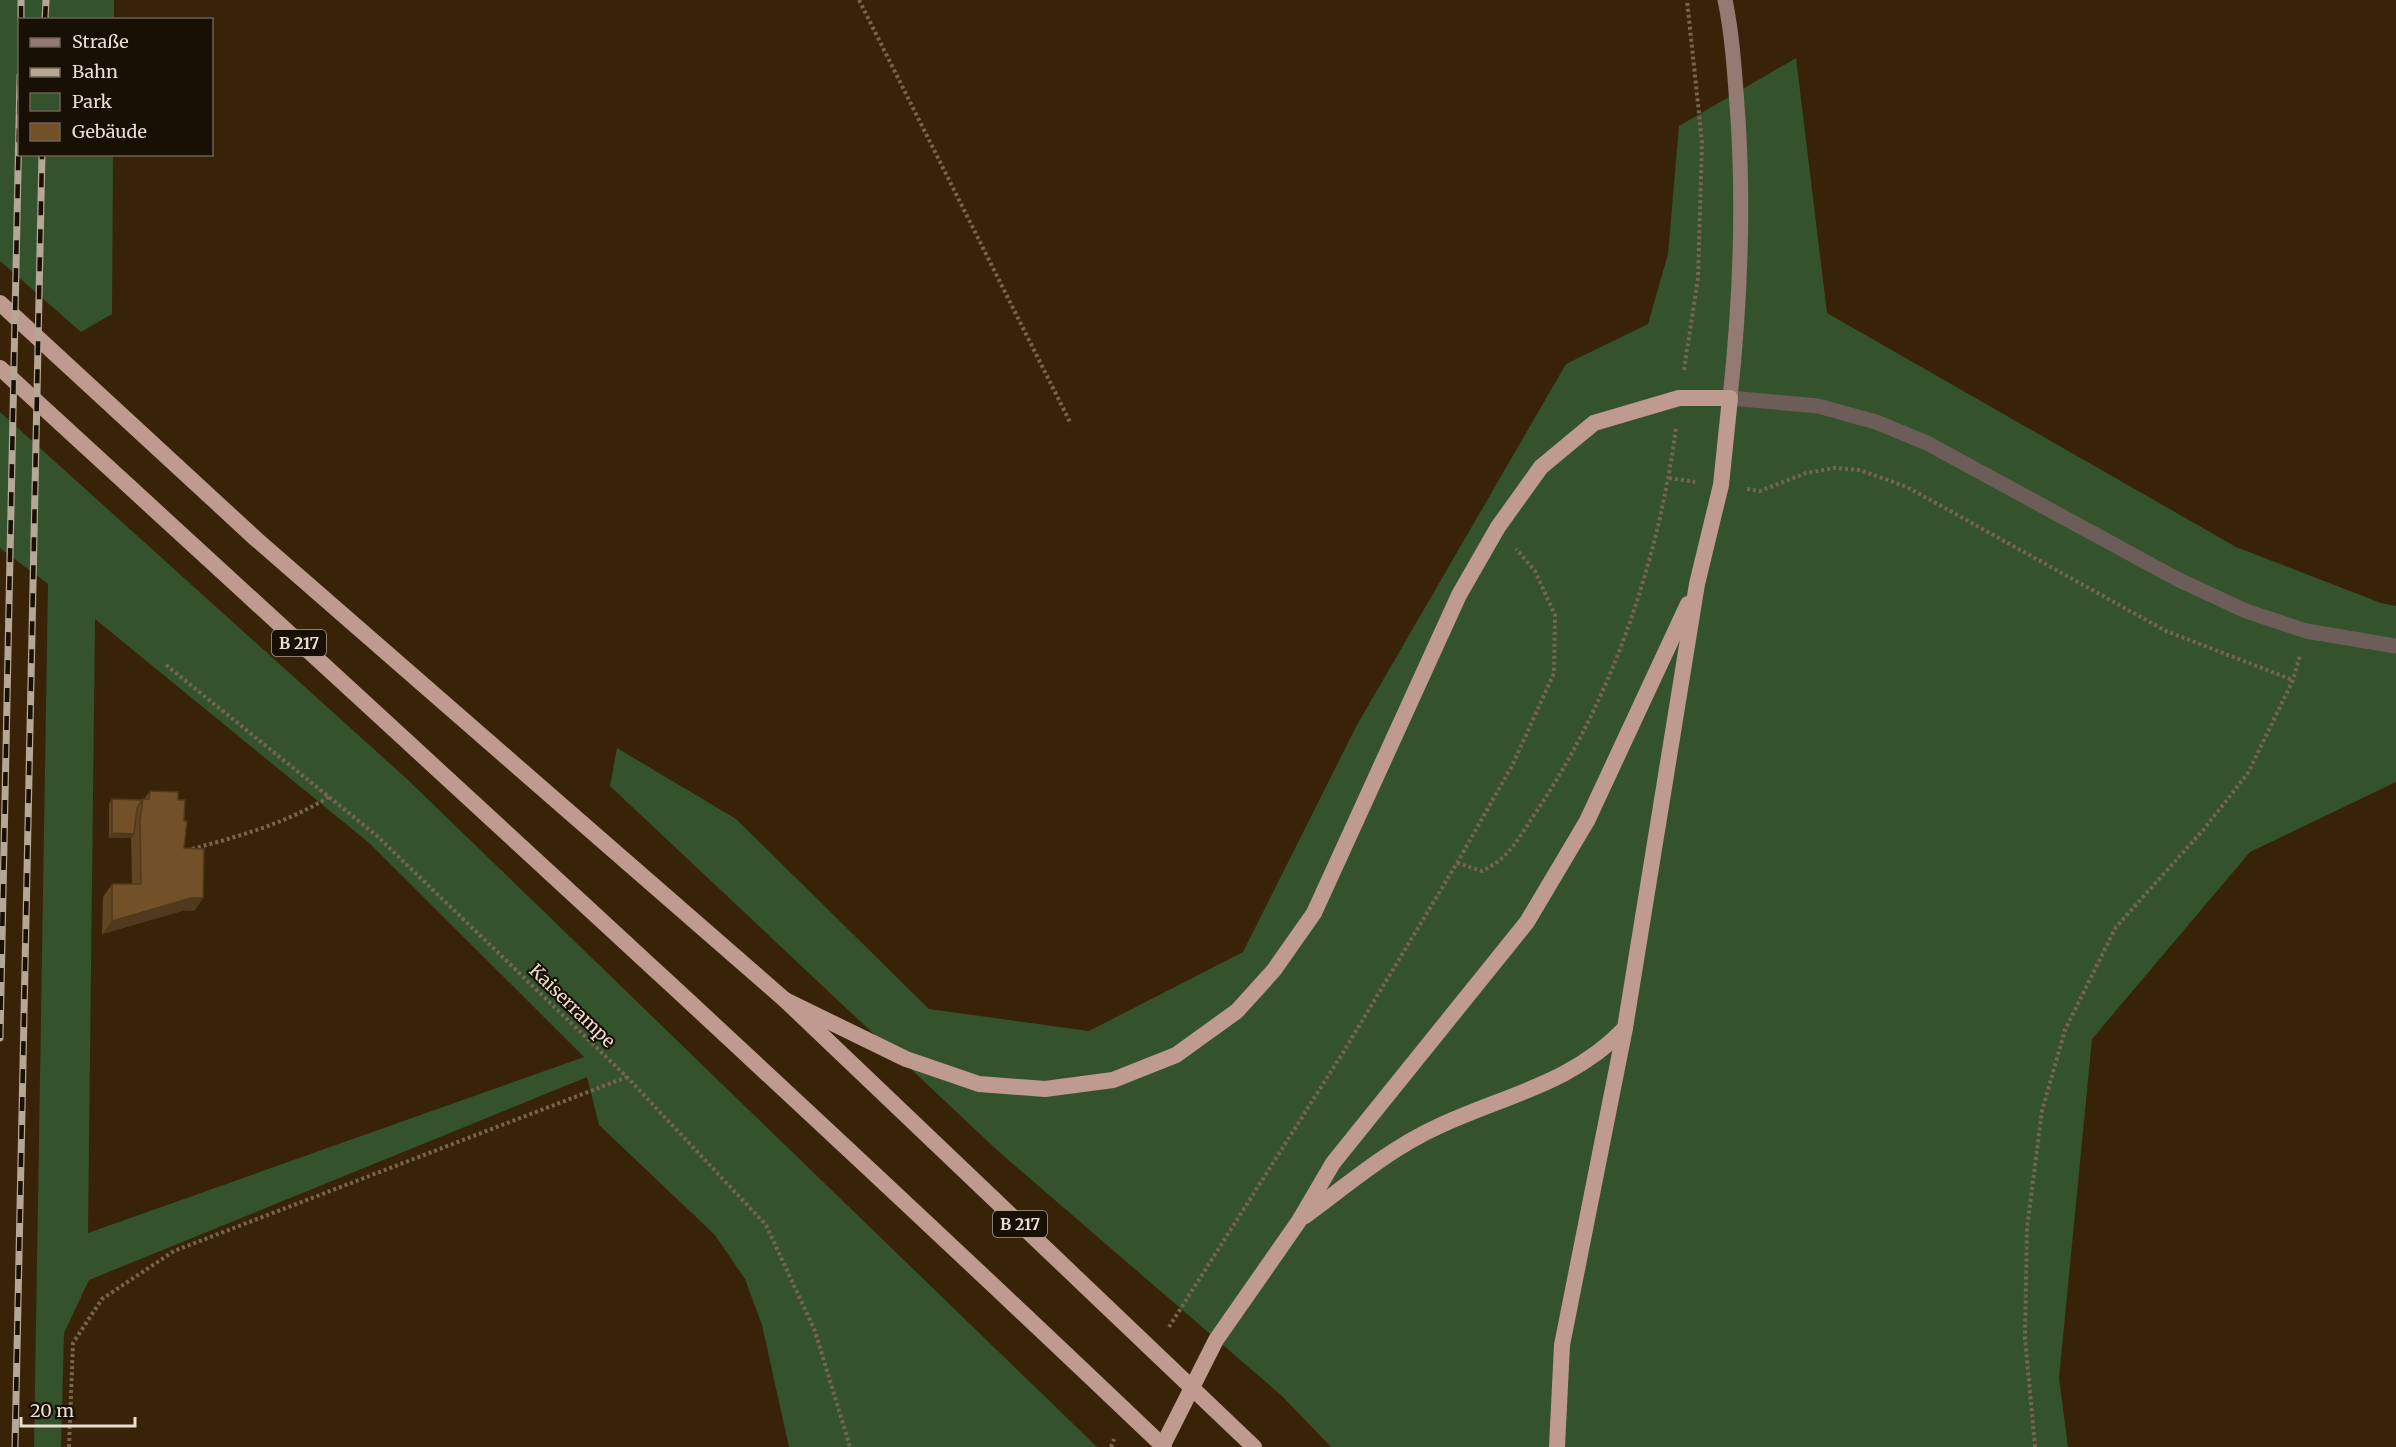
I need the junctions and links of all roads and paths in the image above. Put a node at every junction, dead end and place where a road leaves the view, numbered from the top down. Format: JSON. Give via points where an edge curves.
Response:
{"nodes":[{"id":1,"x":859,"y":0,"type":"edge"},
{"id":2,"x":1688,"y":0,"type":"edge"},
{"id":3,"x":1725,"y":0,"type":"edge"},
{"id":4,"x":0,"y":303,"type":"edge"},
{"id":5,"x":0,"y":368,"type":"edge"},
{"id":6,"x":1679,"y":398,"type":"junction"},
{"id":7,"x":1730,"y":398,"type":"junction"},
{"id":8,"x":1071,"y":424,"type":"dead end"},
{"id":9,"x":1669,"y":478,"type":"junction"},
{"id":10,"x":1721,"y":485,"type":"junction"},
{"id":11,"x":1498,"y":527,"type":"junction"},
{"id":12,"x":1697,"y":584,"type":"junction"},
{"id":13,"x":2396,"y":646,"type":"edge"},
{"id":14,"x":166,"y":665,"type":"dead end"},
{"id":15,"x":329,"y":797,"type":"junction"},
{"id":16,"x":192,"y":849,"type":"edge"},
{"id":17,"x":1456,"y":863,"type":"junction"},
{"id":18,"x":785,"y":1000,"type":"junction"},
{"id":19,"x":1625,"y":1028,"type":"junction"},
{"id":20,"x":627,"y":1077,"type":"junction"},
{"id":21,"x":1299,"y":1221,"type":"junction"},
{"id":22,"x":1208,"y":1264,"type":"dead end"},
{"id":23,"x":69,"y":1447,"type":"edge"},
{"id":24,"x":850,"y":1447,"type":"edge"},
{"id":25,"x":1163,"y":1447,"type":"edge"},
{"id":26,"x":1254,"y":1447,"type":"edge"},
{"id":27,"x":1557,"y":1447,"type":"edge"},
{"id":28,"x":2035,"y":1447,"type":"edge"}],
"edges":[{"from":1,"to":8,"type":"path"},
{"from":2,"to":6,"type":"path","via":[[1702,142],[1698,279]]},
{"from":3,"to":7,"type":"main road","via":[[1741,167],[1741,255]]},
{"from":4,"to":18,"type":"highway","number":"B 217","via":[[256,539]]},
{"from":5,"to":25,"type":"highway","number":"B 217","via":[[599,918]]},
{"from":6,"to":7,"type":"highway"},
{"from":6,"to":9,"type":"path"},
{"from":6,"to":11,"type":"highway","via":[[1594,423],[1541,467]]},
{"from":7,"to":10,"type":"highway"},
{"from":7,"to":13,"type":"street","via":[[1818,406],[1876,422],[1927,442],[2177,579],[2246,611],[2306,631]]},
{"from":9,"to":10,"type":"path"},
{"from":9,"to":17,"type":"path","via":[[1643,583],[1611,669],[1557,781],[1501,862],[1482,872]]},
{"from":10,"to":12,"type":"highway"},
{"from":10,"to":28,"type":"path","via":[[1760,491],[1806,473],[1835,468],[1860,470],[1907,487],[2166,631],[2293,680],[2248,773],[2204,829],[2116,927],[2065,1030],[2042,1112],[2027,1228],[2025,1338]]},
{"from":11,"to":17,"type":"path","via":[[1535,571],[1555,615],[1554,673],[1513,764]]},
{"from":11,"to":18,"type":"highway","via":[[1459,596],[1314,913],[1274,970],[1237,1011],[1176,1055],[1113,1080],[1045,1089],[979,1084],[906,1059]]},
{"from":12,"to":19,"type":"highway"},
{"from":12,"to":21,"type":"highway","via":[[1587,821],[1527,922],[1333,1163]]},
{"from":14,"to":15,"type":"path","name":"Kaiserrampe"},
{"from":15,"to":16,"type":"path","via":[[276,824]]},
{"from":15,"to":20,"type":"path","name":"Kaiserrampe","via":[[376,835]]},
{"from":17,"to":22,"type":"path","via":[[1344,1051]]},
{"from":18,"to":26,"type":"highway","number":"B 217"},
{"from":19,"to":21,"type":"highway","via":[[1605,1050],[1571,1072],[1436,1127],[1389,1154]]},
{"from":19,"to":27,"type":"highway","via":[[1562,1346]]},
{"from":20,"to":23,"type":"path","via":[[174,1251],[102,1299],[73,1343]]},
{"from":20,"to":24,"type":"path","name":"Kaiserrampe","via":[[766,1225],[814,1331]]},
{"from":21,"to":25,"type":"highway","via":[[1242,1300],[1193,1381]]}]}
